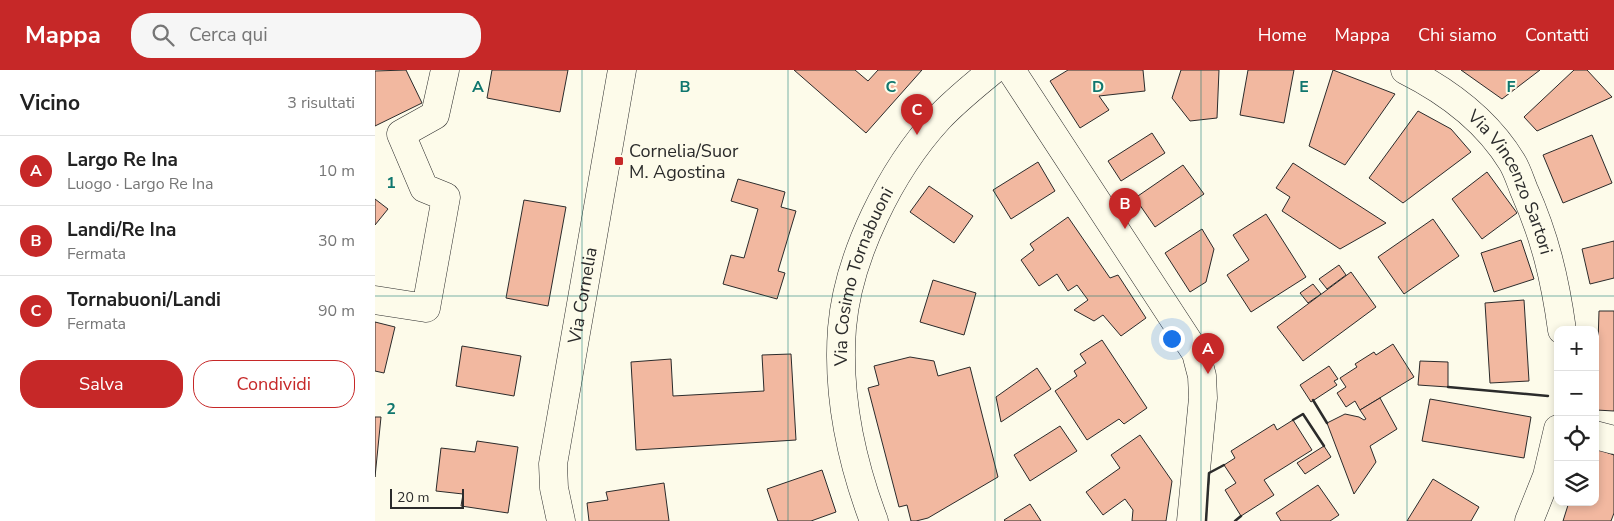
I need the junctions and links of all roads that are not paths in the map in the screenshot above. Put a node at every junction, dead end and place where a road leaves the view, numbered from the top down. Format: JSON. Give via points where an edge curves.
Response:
{"nodes":[{"id":1,"x":445,"y":70,"type":"edge"},
{"id":2,"x":622,"y":70,"type":"edge"},
{"id":3,"x":993,"y":70,"type":"edge"},
{"id":4,"x":1011,"y":70,"type":"edge"},
{"id":5,"x":1405,"y":70,"type":"edge"},
{"id":6,"x":375,"y":300,"type":"edge"},
{"id":7,"x":1562,"y":326,"type":"edge"},
{"id":8,"x":1599,"y":436,"type":"edge"},
{"id":9,"x":1614,"y":440,"type":"edge"},
{"id":10,"x":1554,"y":450,"type":"edge"},
{"id":11,"x":561,"y":521,"type":"edge"},
{"id":12,"x":874,"y":521,"type":"edge"},
{"id":13,"x":1191,"y":521,"type":"edge"},
{"id":14,"x":1529,"y":521,"type":"edge"}],
"edges":[{"from":1,"to":6,"type":"street","via":[[435,114],[401,134],[424,188],[446,197],[426,308]]},
{"from":2,"to":11,"type":"street","name":"Via Cornelia","via":[[553,464]]},
{"from":3,"to":12,"type":"street","name":"Via Cosimo Tornabuoni","via":[[949,108],[911,153],[871,224],[849,288],[842,328],[845,408],[859,476]]},
{"from":4,"to":13,"type":"street","via":[[1197,353],[1203,403]]},
{"from":5,"to":7,"type":"street","name":"Via Vincenzo Sartori","via":[[1452,99],[1480,122],[1511,161],[1546,244]]},
{"from":8,"to":9,"type":"street"},
{"from":10,"to":14,"type":"street"}]}
